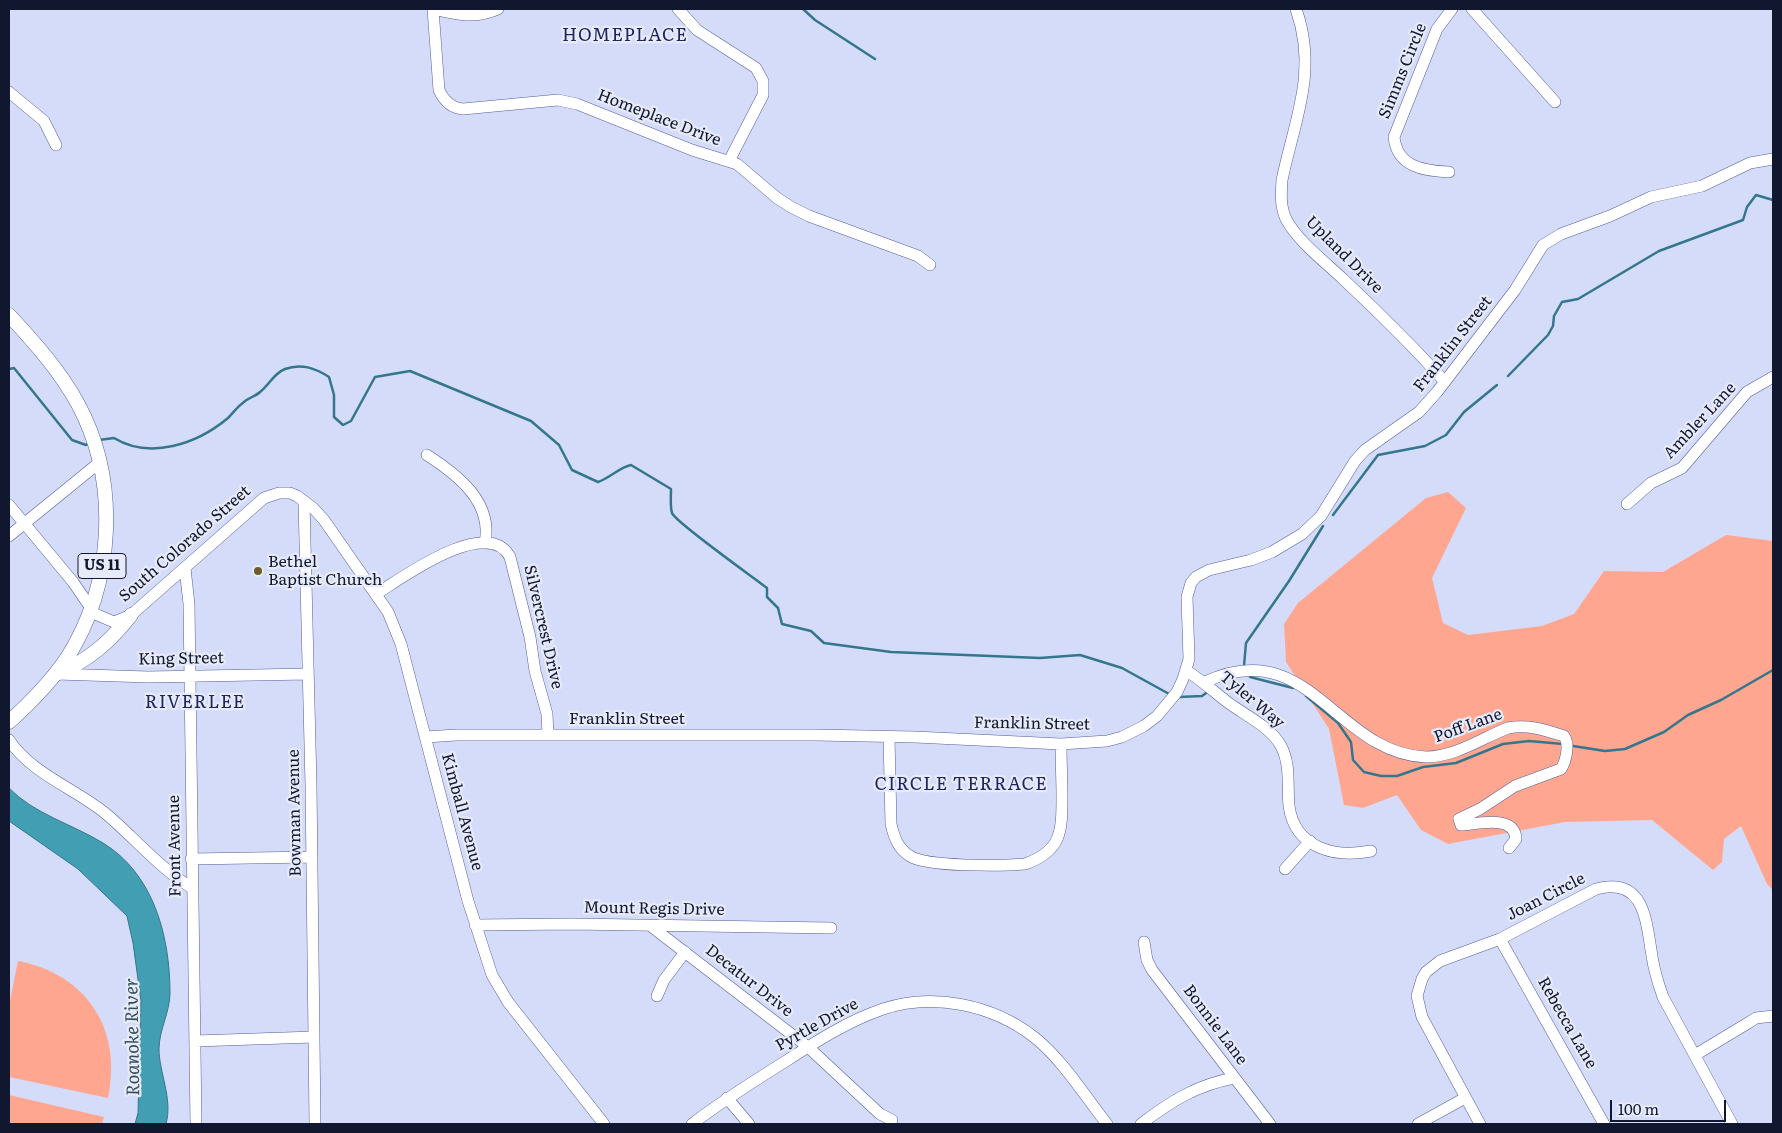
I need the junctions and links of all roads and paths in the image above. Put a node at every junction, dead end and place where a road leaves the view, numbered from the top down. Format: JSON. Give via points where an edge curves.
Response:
{"nodes":[{"id":1,"x":433,"y":9,"type":"edge"},
{"id":2,"x":498,"y":9,"type":"edge"},
{"id":3,"x":678,"y":9,"type":"edge"},
{"id":4,"x":1296,"y":9,"type":"edge"},
{"id":5,"x":1452,"y":9,"type":"edge"},
{"id":6,"x":1472,"y":9,"type":"edge"},
{"id":7,"x":9,"y":92,"type":"edge"},
{"id":8,"x":1555,"y":102,"type":"dead end"},
{"id":9,"x":56,"y":145,"type":"dead end"},
{"id":10,"x":1773,"y":159,"type":"edge"},
{"id":11,"x":729,"y":161,"type":"junction"},
{"id":12,"x":1449,"y":172,"type":"dead end"},
{"id":13,"x":930,"y":266,"type":"dead end"},
{"id":14,"x":9,"y":315,"type":"edge"},
{"id":15,"x":1773,"y":377,"type":"edge"},
{"id":16,"x":1445,"y":382,"type":"junction"},
{"id":17,"x":96,"y":449,"type":"junction"},
{"id":18,"x":427,"y":455,"type":"dead end"},
{"id":19,"x":304,"y":501,"type":"junction"},
{"id":20,"x":1627,"y":504,"type":"dead end"},
{"id":21,"x":9,"y":505,"type":"edge"},
{"id":22,"x":24,"y":523,"type":"junction"},
{"id":23,"x":9,"y":536,"type":"edge"},
{"id":24,"x":485,"y":543,"type":"junction"},
{"id":25,"x":184,"y":568,"type":"junction"},
{"id":26,"x":376,"y":594,"type":"junction"},
{"id":27,"x":91,"y":610,"type":"junction"},
{"id":28,"x":132,"y":615,"type":"junction"},
{"id":29,"x":1186,"y":671,"type":"junction"},
{"id":30,"x":55,"y":674,"type":"junction"},
{"id":31,"x":308,"y":674,"type":"junction"},
{"id":32,"x":189,"y":676,"type":"junction"},
{"id":33,"x":1210,"y":687,"type":"junction"},
{"id":34,"x":9,"y":722,"type":"edge"},
{"id":35,"x":548,"y":735,"type":"junction"},
{"id":36,"x":426,"y":737,"type":"junction"},
{"id":37,"x":889,"y":737,"type":"junction"},
{"id":38,"x":9,"y":740,"type":"edge"},
{"id":39,"x":1061,"y":744,"type":"junction"},
{"id":40,"x":1310,"y":841,"type":"junction"},
{"id":41,"x":1509,"y":848,"type":"dead end"},
{"id":42,"x":1371,"y":851,"type":"dead end"},
{"id":43,"x":312,"y":857,"type":"junction"},
{"id":44,"x":191,"y":859,"type":"junction"},
{"id":45,"x":1285,"y":869,"type":"dead end"},
{"id":46,"x":192,"y":888,"type":"junction"},
{"id":47,"x":476,"y":925,"type":"junction"},
{"id":48,"x":652,"y":927,"type":"junction"},
{"id":49,"x":831,"y":928,"type":"dead end"},
{"id":50,"x":1500,"y":939,"type":"junction"},
{"id":51,"x":1144,"y":942,"type":"dead end"},
{"id":52,"x":685,"y":952,"type":"junction"},
{"id":53,"x":657,"y":996,"type":"dead end"},
{"id":54,"x":1773,"y":1016,"type":"edge"},
{"id":55,"x":314,"y":1037,"type":"junction"},
{"id":56,"x":195,"y":1041,"type":"junction"},
{"id":57,"x":808,"y":1047,"type":"junction"},
{"id":58,"x":1694,"y":1055,"type":"junction"},
{"id":59,"x":1234,"y":1078,"type":"junction"},
{"id":60,"x":727,"y":1098,"type":"junction"},
{"id":61,"x":1466,"y":1098,"type":"junction"},
{"id":62,"x":892,"y":1120,"type":"dead end"},
{"id":63,"x":196,"y":1124,"type":"edge"},
{"id":64,"x":315,"y":1124,"type":"edge"},
{"id":65,"x":604,"y":1124,"type":"edge"},
{"id":66,"x":692,"y":1124,"type":"edge"},
{"id":67,"x":750,"y":1124,"type":"edge"},
{"id":68,"x":1106,"y":1124,"type":"edge"},
{"id":69,"x":1141,"y":1124,"type":"edge"},
{"id":70,"x":1270,"y":1124,"type":"edge"},
{"id":71,"x":1418,"y":1124,"type":"edge"},
{"id":72,"x":1480,"y":1124,"type":"edge"},
{"id":73,"x":1604,"y":1124,"type":"edge"},
{"id":74,"x":1732,"y":1124,"type":"edge"}],
"edges":[{"from":1,"to":2,"type":"street","via":[[479,16]]},
{"from":1,"to":11,"type":"street","name":"Homeplace Drive","via":[[440,90],[452,106],[463,109],[568,102]]},
{"from":3,"to":11,"type":"street","via":[[697,30],[756,68],[763,81],[763,96]]},
{"from":4,"to":16,"type":"street","name":"Upland Drive","via":[[1305,44],[1306,76],[1282,180],[1285,215],[1316,253]]},
{"from":5,"to":12,"type":"street","name":"Simms Circle","via":[[1436,29],[1394,137],[1397,151],[1414,167]]},
{"from":6,"to":8,"type":"street"},
{"from":7,"to":9,"type":"street","via":[[44,121]]},
{"from":10,"to":16,"type":"street","name":"Franklin Street","via":[[1750,163],[1702,186],[1651,197],[1552,238],[1536,254],[1516,290]]},
{"from":11,"to":13,"type":"street","name":"Homeplace Drive","via":[[746,170],[790,207],[918,256]]},
{"from":14,"to":17,"type":"main road","number":"US 11","via":[[66,383]]},
{"from":15,"to":20,"type":"street","name":"Ambler Lane","via":[[1747,392],[1682,468],[1651,483]]},
{"from":16,"to":29,"type":"street","name":"Franklin Street","via":[[1419,412],[1365,450],[1321,516],[1302,534],[1251,560],[1209,570],[1196,577],[1187,597],[1189,646]]},
{"from":17,"to":22,"type":"street"},
{"from":17,"to":27,"type":"main road","number":"US 11","via":[[105,493],[105,538]]},
{"from":18,"to":24,"type":"street","via":[[456,476],[476,499],[487,524]]},
{"from":19,"to":25,"type":"street","name":"South Colorado Street","via":[[286,493],[271,494]]},
{"from":19,"to":26,"type":"street","name":"Kimball Avenue","via":[[324,520]]},
{"from":19,"to":31,"type":"street","name":"Bowman Avenue"},
{"from":21,"to":22,"type":"street"},
{"from":22,"to":23,"type":"street"},
{"from":22,"to":27,"type":"street","via":[[73,582]]},
{"from":24,"to":26,"type":"street","via":[[445,553]]},
{"from":24,"to":35,"type":"street","name":"Silvercrest Drive","via":[[500,546],[510,557],[547,714]]},
{"from":25,"to":28,"type":"street","name":"South Colorado Street"},
{"from":25,"to":32,"type":"street","name":"Front Avenue","via":[[189,604]]},
{"from":26,"to":36,"type":"street","name":"Kimball Avenue","via":[[388,612],[401,644]]},
{"from":27,"to":28,"type":"street","name":"South Colorado Street","via":[[108,621],[121,621]]},
{"from":27,"to":30,"type":"main road","number":"US 11"},
{"from":28,"to":30,"type":"main road","via":[[97,651],[80,664]]},
{"from":29,"to":33,"type":"street","name":"Tyler Way"},
{"from":29,"to":39,"type":"street","name":"Franklin Street","via":[[1167,705],[1144,726],[1122,737]]},
{"from":30,"to":32,"type":"street","name":"King Street"},
{"from":30,"to":34,"type":"main road","number":"US 11"},
{"from":31,"to":32,"type":"street","name":"King Street"},
{"from":31,"to":43,"type":"street","name":"Bowman Avenue"},
{"from":32,"to":44,"type":"street","name":"Front Avenue"},
{"from":33,"to":40,"type":"street","name":"Tyler Way","via":[[1273,735],[1281,746],[1286,759],[1293,821]]},
{"from":33,"to":41,"type":"street","name":"Poff Lane","via":[[1222,674],[1245,669],[1291,679],[1367,735],[1400,752],[1427,757],[1450,753],[1518,726],[1536,727],[1564,736],[1567,743],[1560,769],[1515,786],[1459,819],[1461,826],[1496,822],[1509,826],[1514,830],[1516,839]]},
{"from":35,"to":36,"type":"street","name":"Franklin Street","via":[[456,734]]},
{"from":35,"to":37,"type":"street","name":"Franklin Street"},
{"from":36,"to":47,"type":"street","name":"Kimball Avenue"},
{"from":37,"to":39,"type":"street","name":"Franklin Street"},
{"from":37,"to":39,"type":"street","via":[[894,836],[909,856],[925,862],[1025,864],[1051,850],[1062,825]]},
{"from":38,"to":46,"type":"street","via":[[38,770],[91,802],[162,868]]},
{"from":40,"to":42,"type":"street","name":"Tyler Way","via":[[1339,854]]},
{"from":40,"to":45,"type":"street"},
{"from":43,"to":44,"type":"street"},
{"from":43,"to":55,"type":"street","name":"Bowman Avenue"},
{"from":44,"to":46,"type":"street","name":"Front Avenue"},
{"from":46,"to":56,"type":"street","name":"Front Avenue"},
{"from":47,"to":48,"type":"street","name":"Mount Regis Drive"},
{"from":47,"to":65,"type":"street","name":"Kimball Avenue","via":[[492,975],[508,1002]]},
{"from":48,"to":49,"type":"street","name":"Mount Regis Drive"},
{"from":48,"to":52,"type":"street","name":"Decatur Drive"},
{"from":50,"to":58,"type":"street","name":"Joan Circle","via":[[1596,889],[1617,887],[1632,894],[1645,912],[1663,997]]},
{"from":50,"to":61,"type":"street","name":"Joan Circle","via":[[1440,961],[1426,972],[1419,986],[1417,996],[1422,1017]]},
{"from":50,"to":73,"type":"street","name":"Rebecca Lane"},
{"from":51,"to":59,"type":"street","name":"Bonnie Lane","via":[[1152,970]]},
{"from":52,"to":53,"type":"street","via":[[664,980]]},
{"from":52,"to":57,"type":"street","name":"Decatur Drive"},
{"from":54,"to":58,"type":"street","via":[[1748,1023]]},
{"from":55,"to":56,"type":"street"},
{"from":55,"to":64,"type":"street","name":"Bowman Avenue"},
{"from":56,"to":63,"type":"street","name":"Front Avenue"},
{"from":57,"to":60,"type":"street","name":"Pyrtle Drive"},
{"from":57,"to":62,"type":"street","name":"Decatur Drive","via":[[880,1114]]},
{"from":57,"to":68,"type":"street","name":"Pyrtle Drive","via":[[885,1008],[931,1002],[975,1008],[1012,1023],[1045,1047]]},
{"from":58,"to":74,"type":"street","name":"Joan Circle"},
{"from":59,"to":69,"type":"street","via":[[1216,1081],[1184,1094]]},
{"from":59,"to":70,"type":"street","name":"Bonnie Lane"},
{"from":60,"to":66,"type":"street","name":"Pyrtle Drive"},
{"from":60,"to":67,"type":"street"},
{"from":61,"to":71,"type":"street"},
{"from":61,"to":72,"type":"street","name":"Joan Circle"}]}
